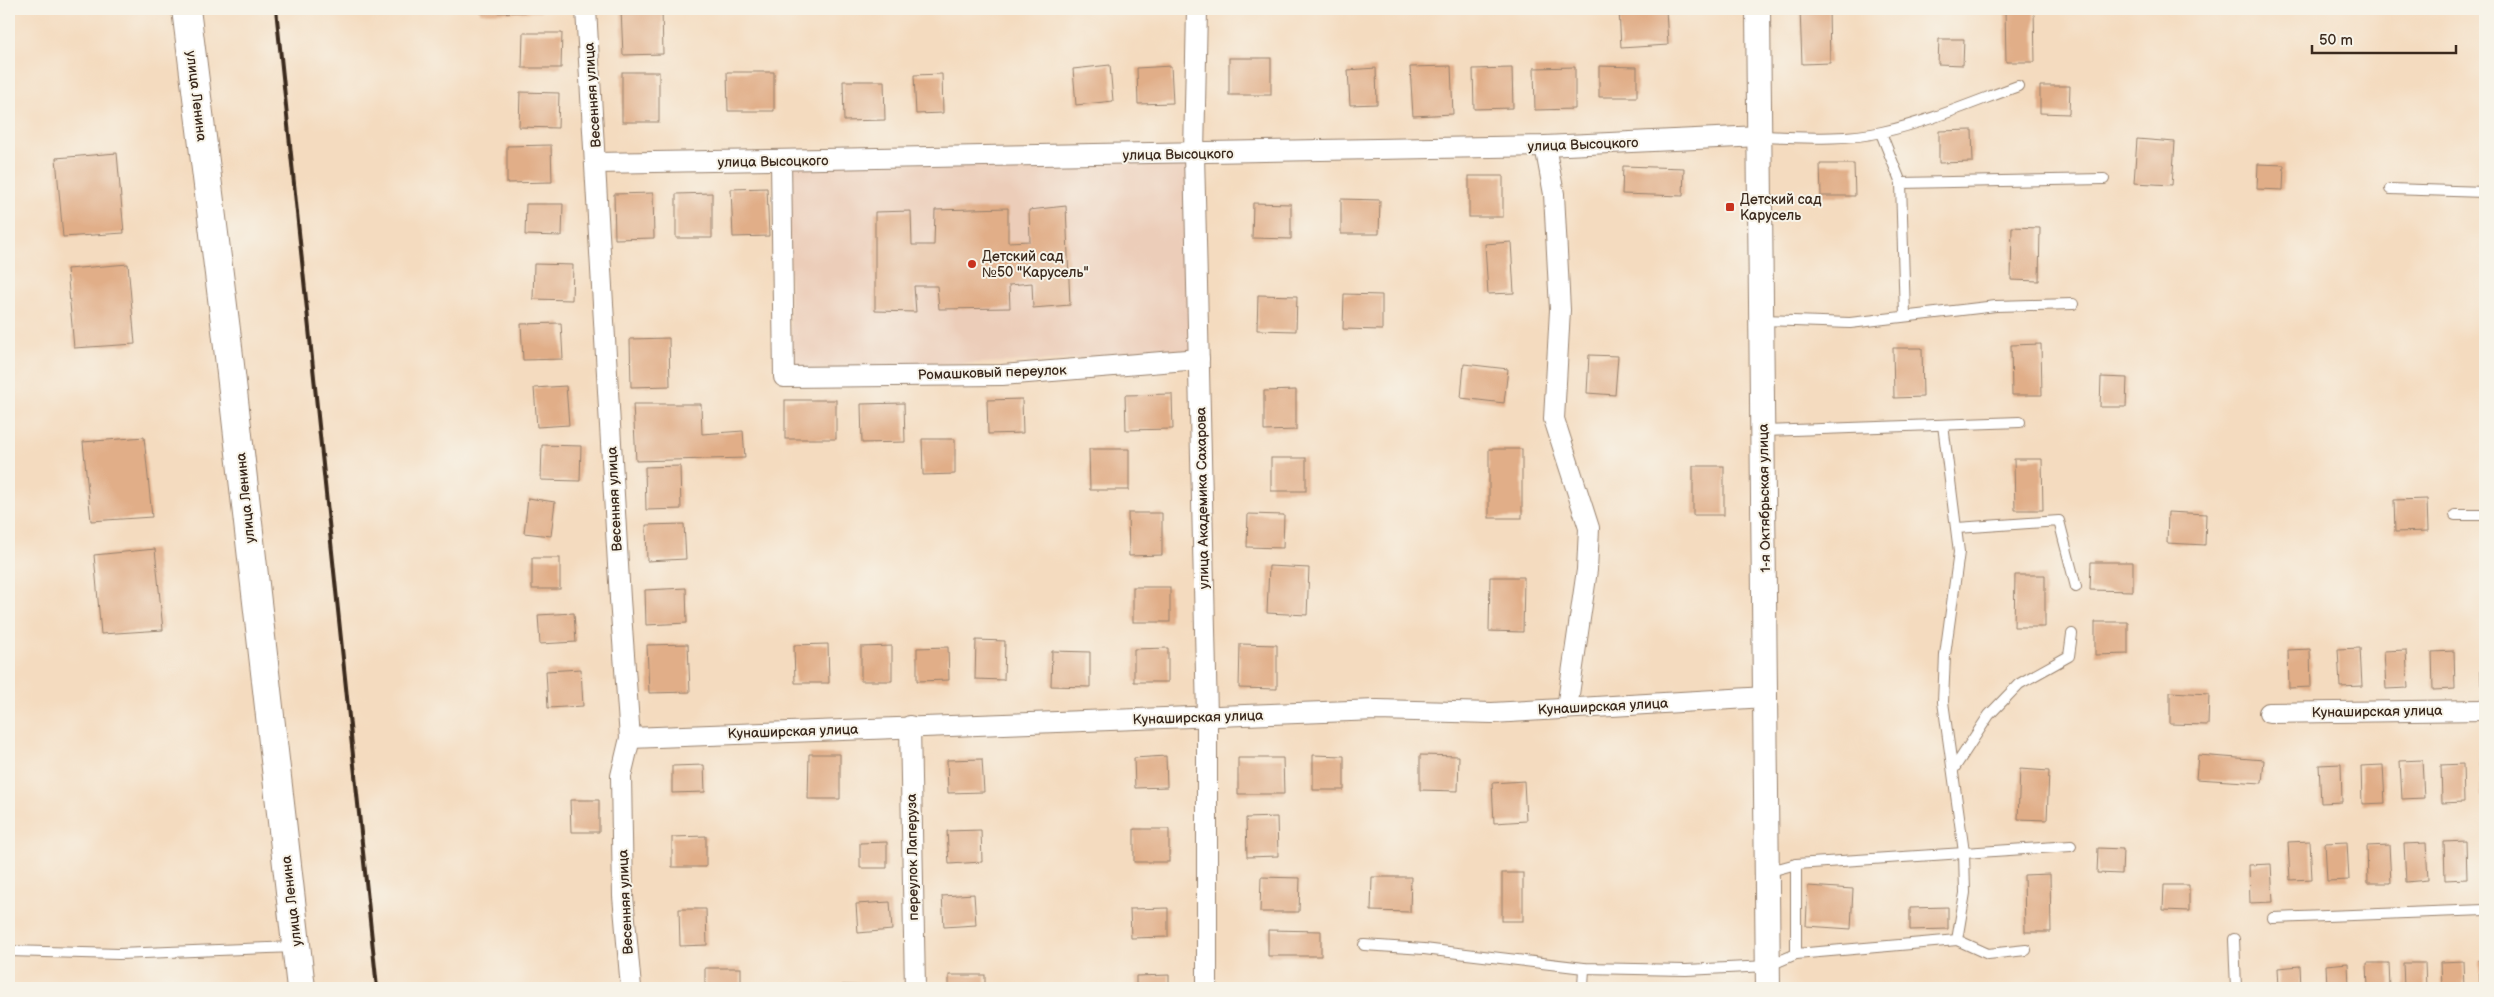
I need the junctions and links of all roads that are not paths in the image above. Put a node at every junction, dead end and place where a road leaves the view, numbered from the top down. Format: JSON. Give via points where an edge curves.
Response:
{"nodes":[{"id":1,"x":186,"y":9,"type":"edge"},
{"id":2,"x":586,"y":9,"type":"edge"},
{"id":3,"x":1197,"y":9,"type":"edge"},
{"id":4,"x":1758,"y":9,"type":"edge"},
{"id":5,"x":2018,"y":86,"type":"dead end"},
{"id":6,"x":1881,"y":133,"type":"junction"},
{"id":7,"x":1760,"y":136,"type":"junction"},
{"id":8,"x":1545,"y":146,"type":"junction"},
{"id":9,"x":1194,"y":154,"type":"junction"},
{"id":10,"x":781,"y":160,"type":"junction"},
{"id":11,"x":596,"y":163,"type":"junction"},
{"id":12,"x":2104,"y":180,"type":"dead end"},
{"id":13,"x":1901,"y":183,"type":"junction"},
{"id":14,"x":2390,"y":190,"type":"dead end"},
{"id":15,"x":2485,"y":192,"type":"edge"},
{"id":16,"x":2073,"y":304,"type":"dead end"},
{"id":17,"x":1905,"y":316,"type":"junction"},
{"id":18,"x":1762,"y":320,"type":"junction"},
{"id":19,"x":1199,"y":359,"type":"junction"},
{"id":20,"x":2020,"y":422,"type":"dead end"},
{"id":21,"x":1943,"y":424,"type":"junction"},
{"id":22,"x":1763,"y":431,"type":"junction"},
{"id":23,"x":2455,"y":515,"type":"dead end"},
{"id":24,"x":2485,"y":515,"type":"edge"},
{"id":25,"x":1957,"y":528,"type":"junction"},
{"id":26,"x":2076,"y":587,"type":"dead end"},
{"id":27,"x":2072,"y":634,"type":"dead end"},
{"id":28,"x":1766,"y":697,"type":"junction"},
{"id":29,"x":1567,"y":708,"type":"junction"},
{"id":30,"x":2485,"y":710,"type":"edge"},
{"id":31,"x":2269,"y":712,"type":"dead end"},
{"id":32,"x":1207,"y":716,"type":"junction"},
{"id":33,"x":910,"y":726,"type":"junction"},
{"id":34,"x":630,"y":738,"type":"junction"},
{"id":35,"x":1953,"y":770,"type":"junction"},
{"id":36,"x":2072,"y":846,"type":"dead end"},
{"id":37,"x":1964,"y":852,"type":"junction"},
{"id":38,"x":1796,"y":864,"type":"junction"},
{"id":39,"x":1767,"y":872,"type":"junction"},
{"id":40,"x":2485,"y":910,"type":"edge"},
{"id":41,"x":2273,"y":918,"type":"dead end"},
{"id":42,"x":2234,"y":939,"type":"dead end"},
{"id":43,"x":1957,"y":940,"type":"junction"},
{"id":44,"x":1364,"y":945,"type":"dead end"},
{"id":45,"x":296,"y":947,"type":"junction"},
{"id":46,"x":2026,"y":950,"type":"dead end"},
{"id":47,"x":9,"y":951,"type":"edge"},
{"id":48,"x":1796,"y":954,"type":"junction"},
{"id":49,"x":1584,"y":968,"type":"junction"},
{"id":50,"x":1768,"y":977,"type":"edge"},
{"id":51,"x":301,"y":988,"type":"edge"},
{"id":52,"x":631,"y":988,"type":"edge"},
{"id":53,"x":915,"y":988,"type":"edge"},
{"id":54,"x":1207,"y":988,"type":"edge"},
{"id":55,"x":1583,"y":988,"type":"edge"},
{"id":56,"x":2236,"y":988,"type":"edge"}],
"edges":[{"from":1,"to":45,"type":"main road","name":"улица Ленина"},
{"from":2,"to":11,"type":"street","name":"Весенняя улица"},
{"from":3,"to":9,"type":"street","name":"улица Академика Сахарова"},
{"from":4,"to":7,"type":"street","name":"1-я Октябрьская улица"},
{"from":5,"to":6,"type":"lane","via":[[1924,121]]},
{"from":6,"to":7,"type":"lane","via":[[1838,137]]},
{"from":6,"to":13,"type":"lane"},
{"from":7,"to":8,"type":"street","name":"улица Высоцкого"},
{"from":7,"to":18,"type":"street","name":"1-я Октябрьская улица"},
{"from":8,"to":9,"type":"street","name":"улица Высоцкого"},
{"from":8,"to":29,"type":"street","via":[[1554,194],[1560,310],[1554,419],[1589,528],[1587,570]]},
{"from":9,"to":10,"type":"street","name":"улица Высоцкого"},
{"from":9,"to":19,"type":"street","name":"улица Академика Сахарова"},
{"from":10,"to":11,"type":"street","name":"улица Высоцкого"},
{"from":10,"to":19,"type":"street","name":"Ромашковый переулок","via":[[784,376],[1002,375]]},
{"from":11,"to":34,"type":"street","name":"Весенняя улица"},
{"from":12,"to":13,"type":"lane"},
{"from":13,"to":17,"type":"lane"},
{"from":14,"to":15,"type":"lane"},
{"from":16,"to":17,"type":"lane","via":[[1996,306]]},
{"from":17,"to":18,"type":"lane","via":[[1850,323]]},
{"from":18,"to":22,"type":"street","name":"1-я Октябрьская улица"},
{"from":19,"to":32,"type":"street","name":"улица Академика Сахарова"},
{"from":20,"to":21,"type":"lane"},
{"from":21,"to":22,"type":"lane"},
{"from":21,"to":25,"type":"lane"},
{"from":22,"to":28,"type":"street","name":"1-я Октябрьская улица"},
{"from":23,"to":24,"type":"lane"},
{"from":25,"to":26,"type":"lane","via":[[2059,521]]},
{"from":25,"to":35,"type":"lane","via":[[1959,552],[1945,655],[1943,702]]},
{"from":27,"to":35,"type":"lane","via":[[2070,656],[2020,684],[1989,715]]},
{"from":28,"to":29,"type":"street","name":"Кунаширская улица"},
{"from":28,"to":39,"type":"street","name":"1-я Октябрьская улица"},
{"from":29,"to":32,"type":"street","name":"Кунаширская улица","via":[[1492,713],[1377,710]]},
{"from":30,"to":31,"type":"street","name":"Кунаширская улица"},
{"from":32,"to":33,"type":"street","name":"Кунаширская улица"},
{"from":32,"to":54,"type":"street","name":"улица Академика Сахарова"},
{"from":33,"to":34,"type":"street","name":"Кунаширская улица"},
{"from":33,"to":53,"type":"street","name":"переулок Лаперуза"},
{"from":34,"to":52,"type":"street","name":"Весенняя улица","via":[[621,776],[623,896]]},
{"from":35,"to":37,"type":"lane"},
{"from":36,"to":37,"type":"lane"},
{"from":37,"to":38,"type":"lane"},
{"from":37,"to":43,"type":"lane","via":[[1965,893]]},
{"from":38,"to":39,"type":"lane"},
{"from":38,"to":48,"type":"lane"},
{"from":39,"to":50,"type":"street","name":"1-я Октябрьская улица"},
{"from":40,"to":41,"type":"lane"},
{"from":42,"to":56,"type":"lane"},
{"from":43,"to":46,"type":"lane","via":[[1988,954]]},
{"from":43,"to":48,"type":"lane"},
{"from":44,"to":49,"type":"lane"},
{"from":45,"to":47,"type":"lane","via":[[119,954]]},
{"from":45,"to":51,"type":"main road","name":"улица Ленина"},
{"from":48,"to":50,"type":"lane"},
{"from":49,"to":50,"type":"lane","via":[[1686,970]]},
{"from":49,"to":55,"type":"lane"}]}
